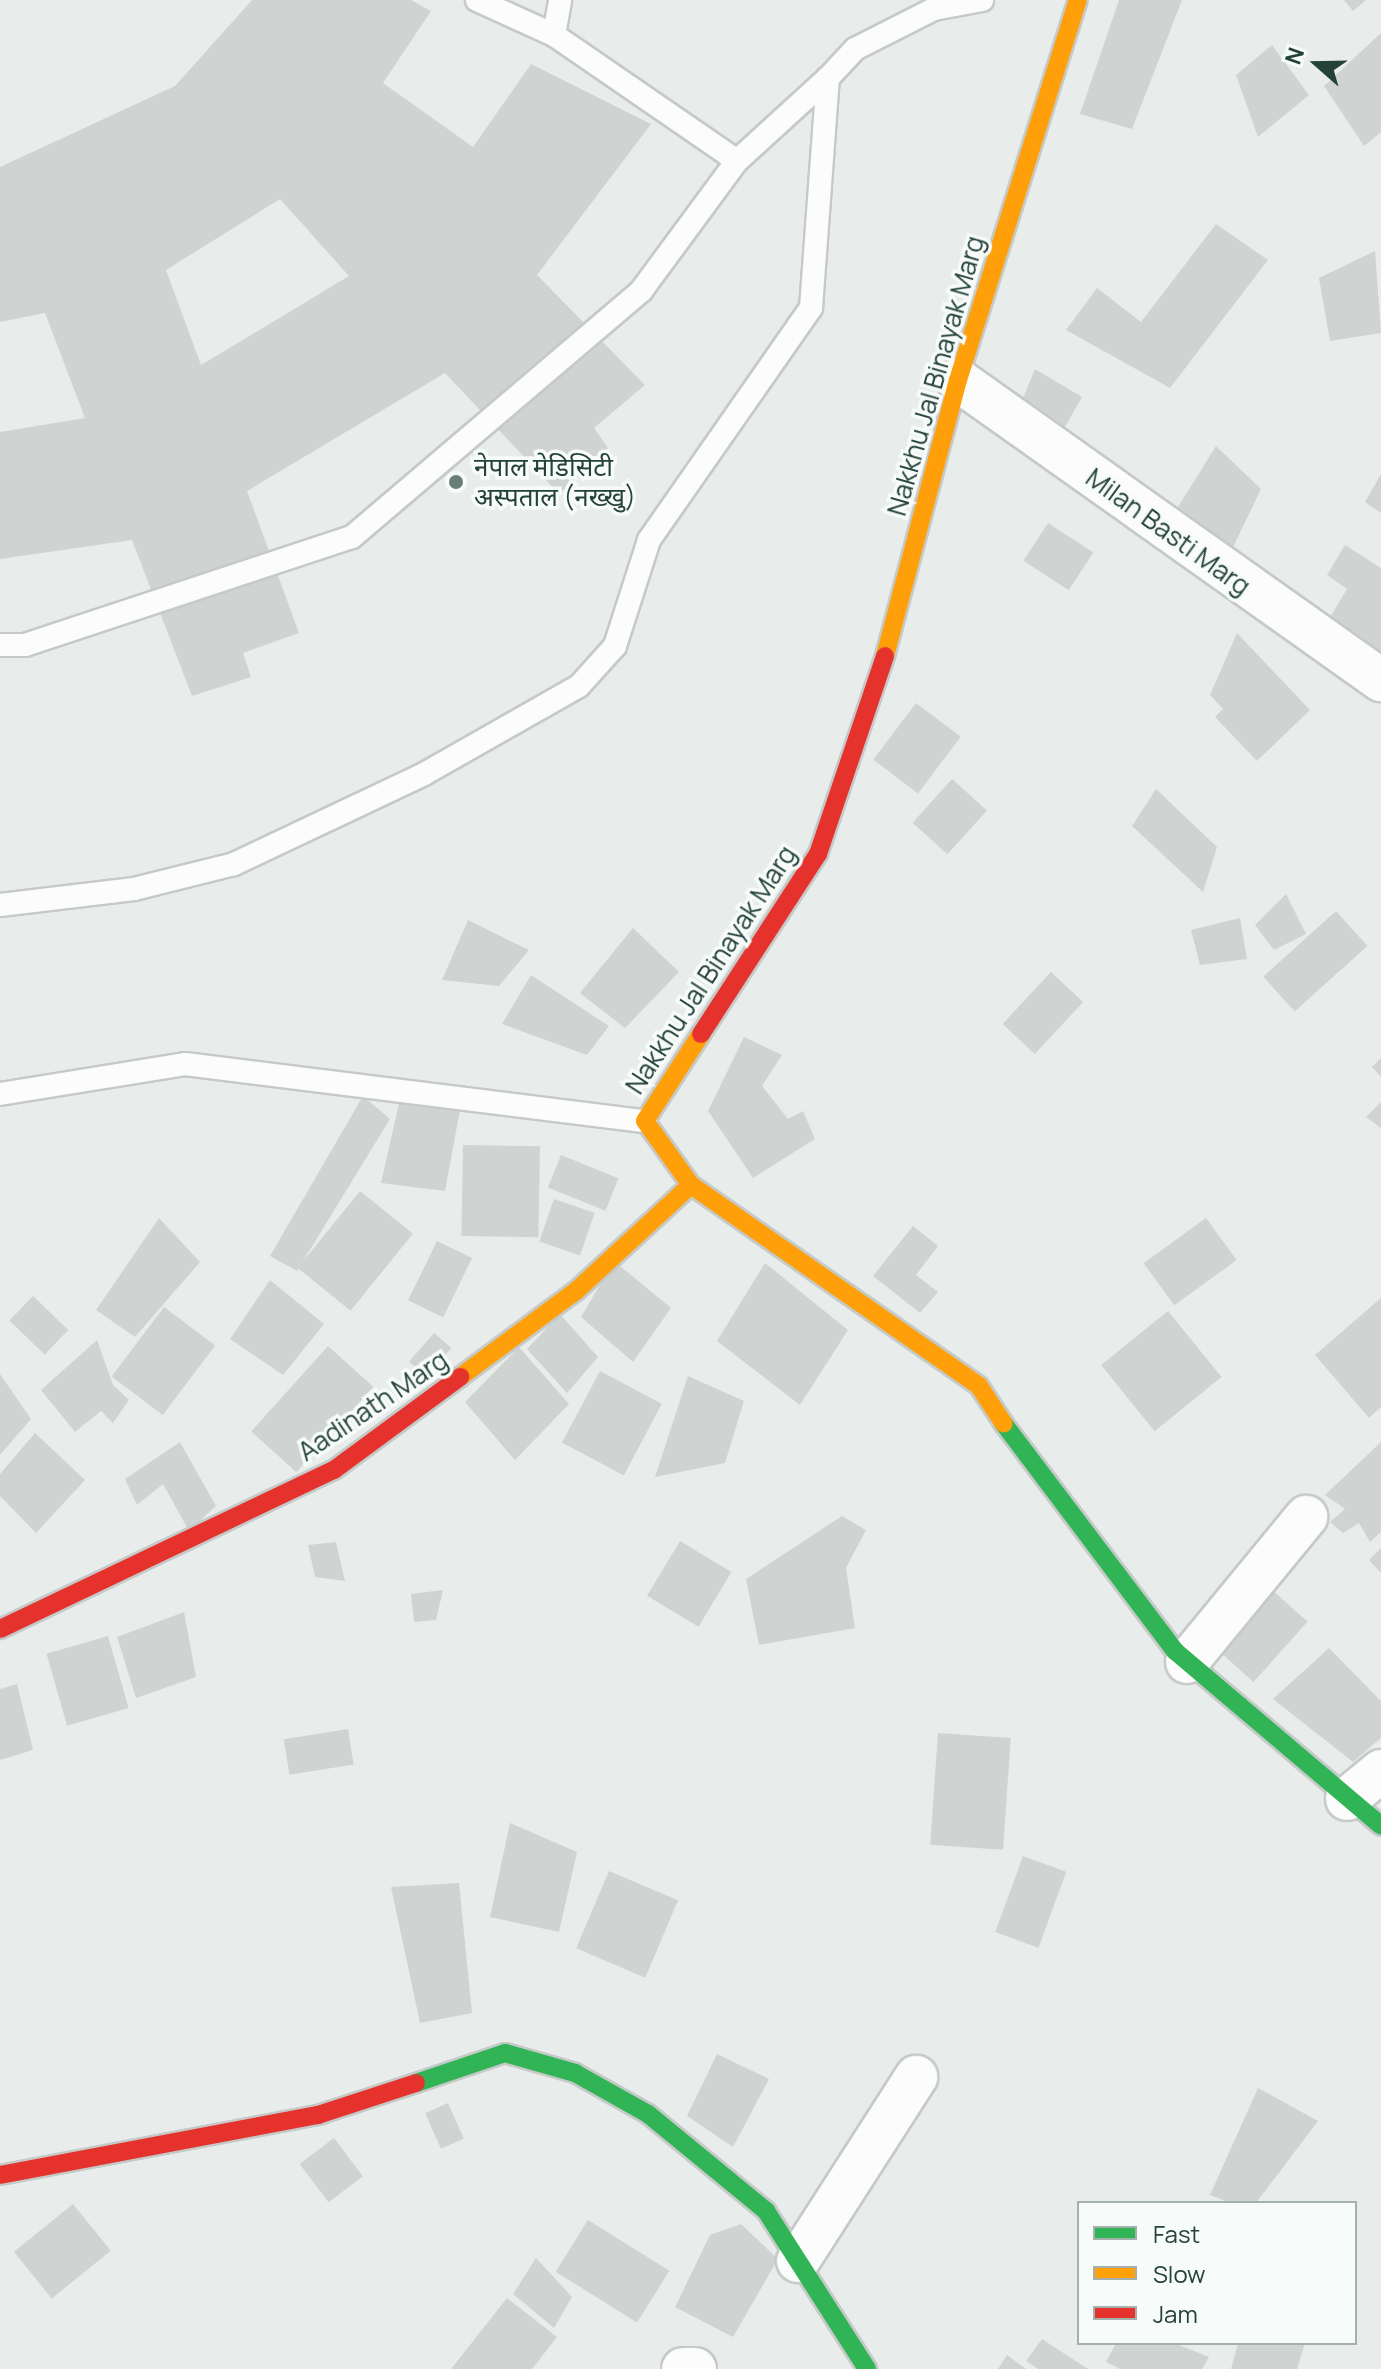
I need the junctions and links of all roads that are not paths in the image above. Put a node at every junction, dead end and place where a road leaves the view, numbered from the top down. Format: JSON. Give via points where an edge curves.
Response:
{"nodes":[{"id":1,"x":477,"y":0,"type":"edge"},
{"id":2,"x":560,"y":0,"type":"edge"},
{"id":3,"x":982,"y":0,"type":"edge"},
{"id":4,"x":1078,"y":0,"type":"edge"},
{"id":5,"x":554,"y":35,"type":"junction"},
{"id":6,"x":828,"y":78,"type":"junction"},
{"id":7,"x":737,"y":161,"type":"junction"},
{"id":8,"x":958,"y":380,"type":"junction"},
{"id":9,"x":0,"y":645,"type":"edge"},
{"id":10,"x":1381,"y":680,"type":"edge"},
{"id":11,"x":0,"y":905,"type":"edge"},
{"id":12,"x":0,"y":1094,"type":"edge"},
{"id":13,"x":645,"y":1121,"type":"junction"},
{"id":14,"x":691,"y":1185,"type":"junction"},
{"id":15,"x":1306,"y":1517,"type":"dead end"},
{"id":16,"x":0,"y":1629,"type":"edge"},
{"id":17,"x":1187,"y":1662,"type":"junction"},
{"id":18,"x":1381,"y":1771,"type":"edge"},
{"id":19,"x":1347,"y":1799,"type":"junction"},
{"id":20,"x":1381,"y":1826,"type":"edge"},
{"id":21,"x":916,"y":2077,"type":"dead end"},
{"id":22,"x":0,"y":2175,"type":"edge"},
{"id":23,"x":798,"y":2261,"type":"junction"},
{"id":24,"x":683,"y":2369,"type":"edge"},
{"id":25,"x":695,"y":2369,"type":"edge"},
{"id":26,"x":867,"y":2369,"type":"edge"}],
"edges":[{"from":1,"to":5,"type":"lane"},
{"from":2,"to":5,"type":"lane"},
{"from":3,"to":6,"type":"lane","via":[[934,9],[855,49]]},
{"from":4,"to":8,"type":"street","name":"Nakkhu Jal Binayak Marg"},
{"from":5,"to":7,"type":"lane"},
{"from":6,"to":7,"type":"lane"},
{"from":6,"to":11,"type":"lane","via":[[811,308],[649,540],[615,646],[579,686],[424,774],[234,864],[134,889]]},
{"from":7,"to":9,"type":"lane","via":[[641,291],[352,537],[25,645]]},
{"from":8,"to":10,"type":"street","name":"Milan Basti Marg"},
{"from":8,"to":13,"type":"street","name":"Nakkhu Jal Binayak Marg","via":[[880,675],[818,854]]},
{"from":12,"to":13,"type":"lane","via":[[185,1064]]},
{"from":13,"to":14,"type":"street","name":"Nakkhu Jal Binayak Marg"},
{"from":14,"to":16,"type":"street","name":"Aadinath Marg","via":[[576,1291],[334,1470]]},
{"from":14,"to":17,"type":"street","name":"Nakkhu Jal Binayak Marg","via":[[979,1386],[1060,1507]]},
{"from":15,"to":17,"type":"street"},
{"from":17,"to":19,"type":"street","name":"Nakkhu Jal Binayak Marg"},
{"from":18,"to":19,"type":"street"},
{"from":19,"to":20,"type":"street","name":"Nakkhu Jal Binayak Marg"},
{"from":21,"to":23,"type":"street"},
{"from":22,"to":23,"type":"street","via":[[318,2115],[505,2053],[575,2073],[648,2114],[766,2211]]},
{"from":23,"to":26,"type":"street"},
{"from":24,"to":25,"type":"street"}]}
